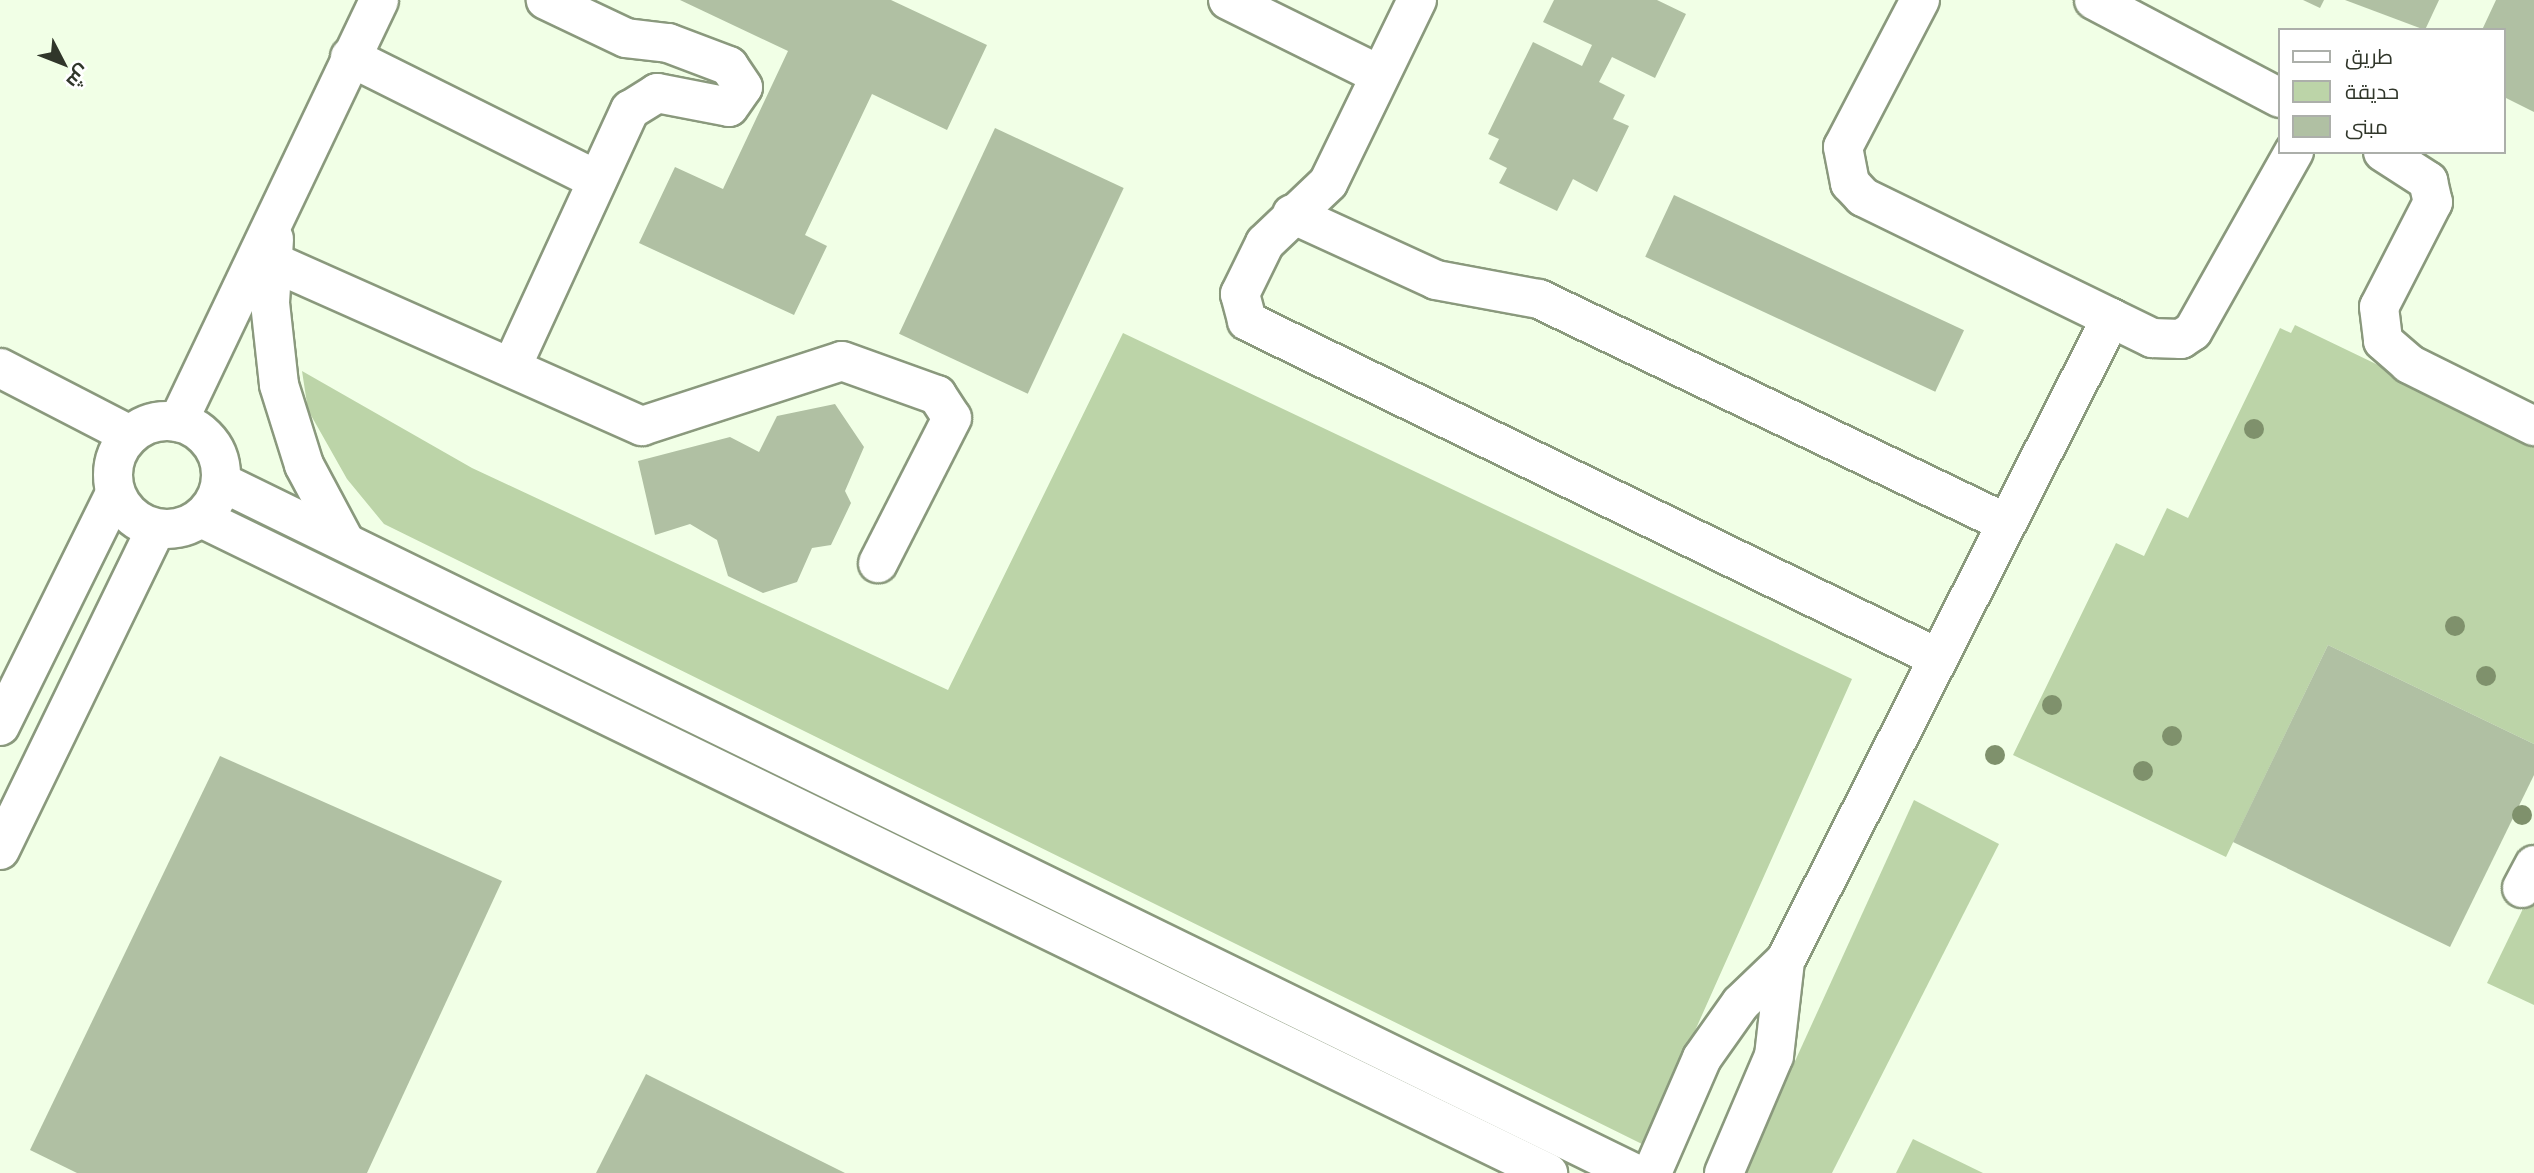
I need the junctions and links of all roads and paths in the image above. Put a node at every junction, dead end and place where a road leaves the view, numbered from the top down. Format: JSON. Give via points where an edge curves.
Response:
{"nodes":[{"id":1,"x":379,"y":0,"type":"edge"},
{"id":2,"x":546,"y":0,"type":"edge"},
{"id":3,"x":1228,"y":0,"type":"edge"},
{"id":4,"x":1417,"y":0,"type":"edge"},
{"id":5,"x":1920,"y":0,"type":"edge"},
{"id":6,"x":2094,"y":0,"type":"edge"},
{"id":7,"x":2144,"y":12,"type":"edge"},
{"id":8,"x":350,"y":57,"type":"junction"},
{"id":9,"x":1380,"y":75,"type":"junction"},
{"id":10,"x":2278,"y":97,"type":"edge"},
{"id":11,"x":2293,"y":154,"type":"edge"},
{"id":12,"x":2386,"y":154,"type":"edge"},
{"id":13,"x":597,"y":180,"type":"junction"},
{"id":14,"x":281,"y":199,"type":"junction"},
{"id":15,"x":1292,"y":214,"type":"junction"},
{"id":16,"x":271,"y":261,"type":"junction"},
{"id":17,"x":2111,"y":318,"type":"junction"},
{"id":18,"x":513,"y":364,"type":"junction"},
{"id":19,"x":0,"y":368,"type":"edge"},
{"id":20,"x":178,"y":422,"type":"junction"},
{"id":21,"x":2534,"y":426,"type":"edge"},
{"id":22,"x":130,"y":435,"type":"junction"},
{"id":23,"x":221,"y":482,"type":"junction"},
{"id":24,"x":115,"y":493,"type":"junction"},
{"id":25,"x":201,"y":518,"type":"junction"},
{"id":26,"x":2006,"y":523,"type":"junction"},
{"id":27,"x":156,"y":529,"type":"junction"},
{"id":28,"x":343,"y":538,"type":"junction"},
{"id":29,"x":878,"y":563,"type":"dead end"},
{"id":30,"x":1938,"y":658,"type":"junction"},
{"id":31,"x":0,"y":726,"type":"edge"},
{"id":32,"x":0,"y":850,"type":"edge"},
{"id":33,"x":1785,"y":961,"type":"junction"},
{"id":34,"x":1548,"y":1173,"type":"edge"},
{"id":35,"x":1634,"y":1173,"type":"edge"},
{"id":36,"x":1652,"y":1173,"type":"edge"},
{"id":37,"x":1724,"y":1173,"type":"edge"}],
"edges":[{"from":1,"to":8,"type":"street"},
{"from":2,"to":13,"type":"street","via":[[626,38],[667,43],[729,66],[743,87],[729,107],[667,93],[648,96],[624,120]]},
{"from":3,"to":9,"type":"street"},
{"from":4,"to":9,"type":"street"},
{"from":5,"to":17,"type":"street","via":[[1843,147],[1850,183],[1863,197]]},
{"from":6,"to":7,"type":"street"},
{"from":7,"to":10,"type":"street"},
{"from":8,"to":13,"type":"street"},
{"from":8,"to":14,"type":"street"},
{"from":9,"to":15,"type":"street","via":[[1328,183]]},
{"from":11,"to":17,"type":"street","via":[[2193,331],[2166,341]]},
{"from":12,"to":21,"type":"street","via":[[2428,181],[2433,202],[2379,307],[2383,341],[2409,364]]},
{"from":13,"to":18,"type":"street"},
{"from":14,"to":16,"type":"street"},
{"from":14,"to":20,"type":"street"},
{"from":15,"to":26,"type":"street","via":[[1436,280],[1539,299]]},
{"from":15,"to":30,"type":"street","via":[[1265,243],[1240,294],[1241,313],[1254,327]]},
{"from":16,"to":18,"type":"street"},
{"from":16,"to":28,"type":"street","via":[[272,344],[281,395],[304,465]]},
{"from":17,"to":26,"type":"street"},
{"from":18,"to":29,"type":"street","via":[[560,393],[642,426],[842,361],[937,395],[952,418]]},
{"from":19,"to":22,"type":"street"},
{"from":20,"to":22,"type":"street","via":[[161,421]]},
{"from":20,"to":23,"type":"street","via":[[211,443]]},
{"from":22,"to":24,"type":"street","via":[[114,462]]},
{"from":23,"to":25,"type":"street"},
{"from":23,"to":28,"type":"street"},
{"from":24,"to":27,"type":"street","via":[[138,523]]},
{"from":24,"to":31,"type":"street"},
{"from":25,"to":27,"type":"street"},
{"from":25,"to":34,"type":"street"},
{"from":26,"to":30,"type":"street"},
{"from":27,"to":32,"type":"street"},
{"from":28,"to":35,"type":"street"},
{"from":30,"to":33,"type":"street"},
{"from":33,"to":36,"type":"street","via":[[1741,1003],[1702,1058]]},
{"from":33,"to":37,"type":"street","via":[[1774,1056]]}]}
